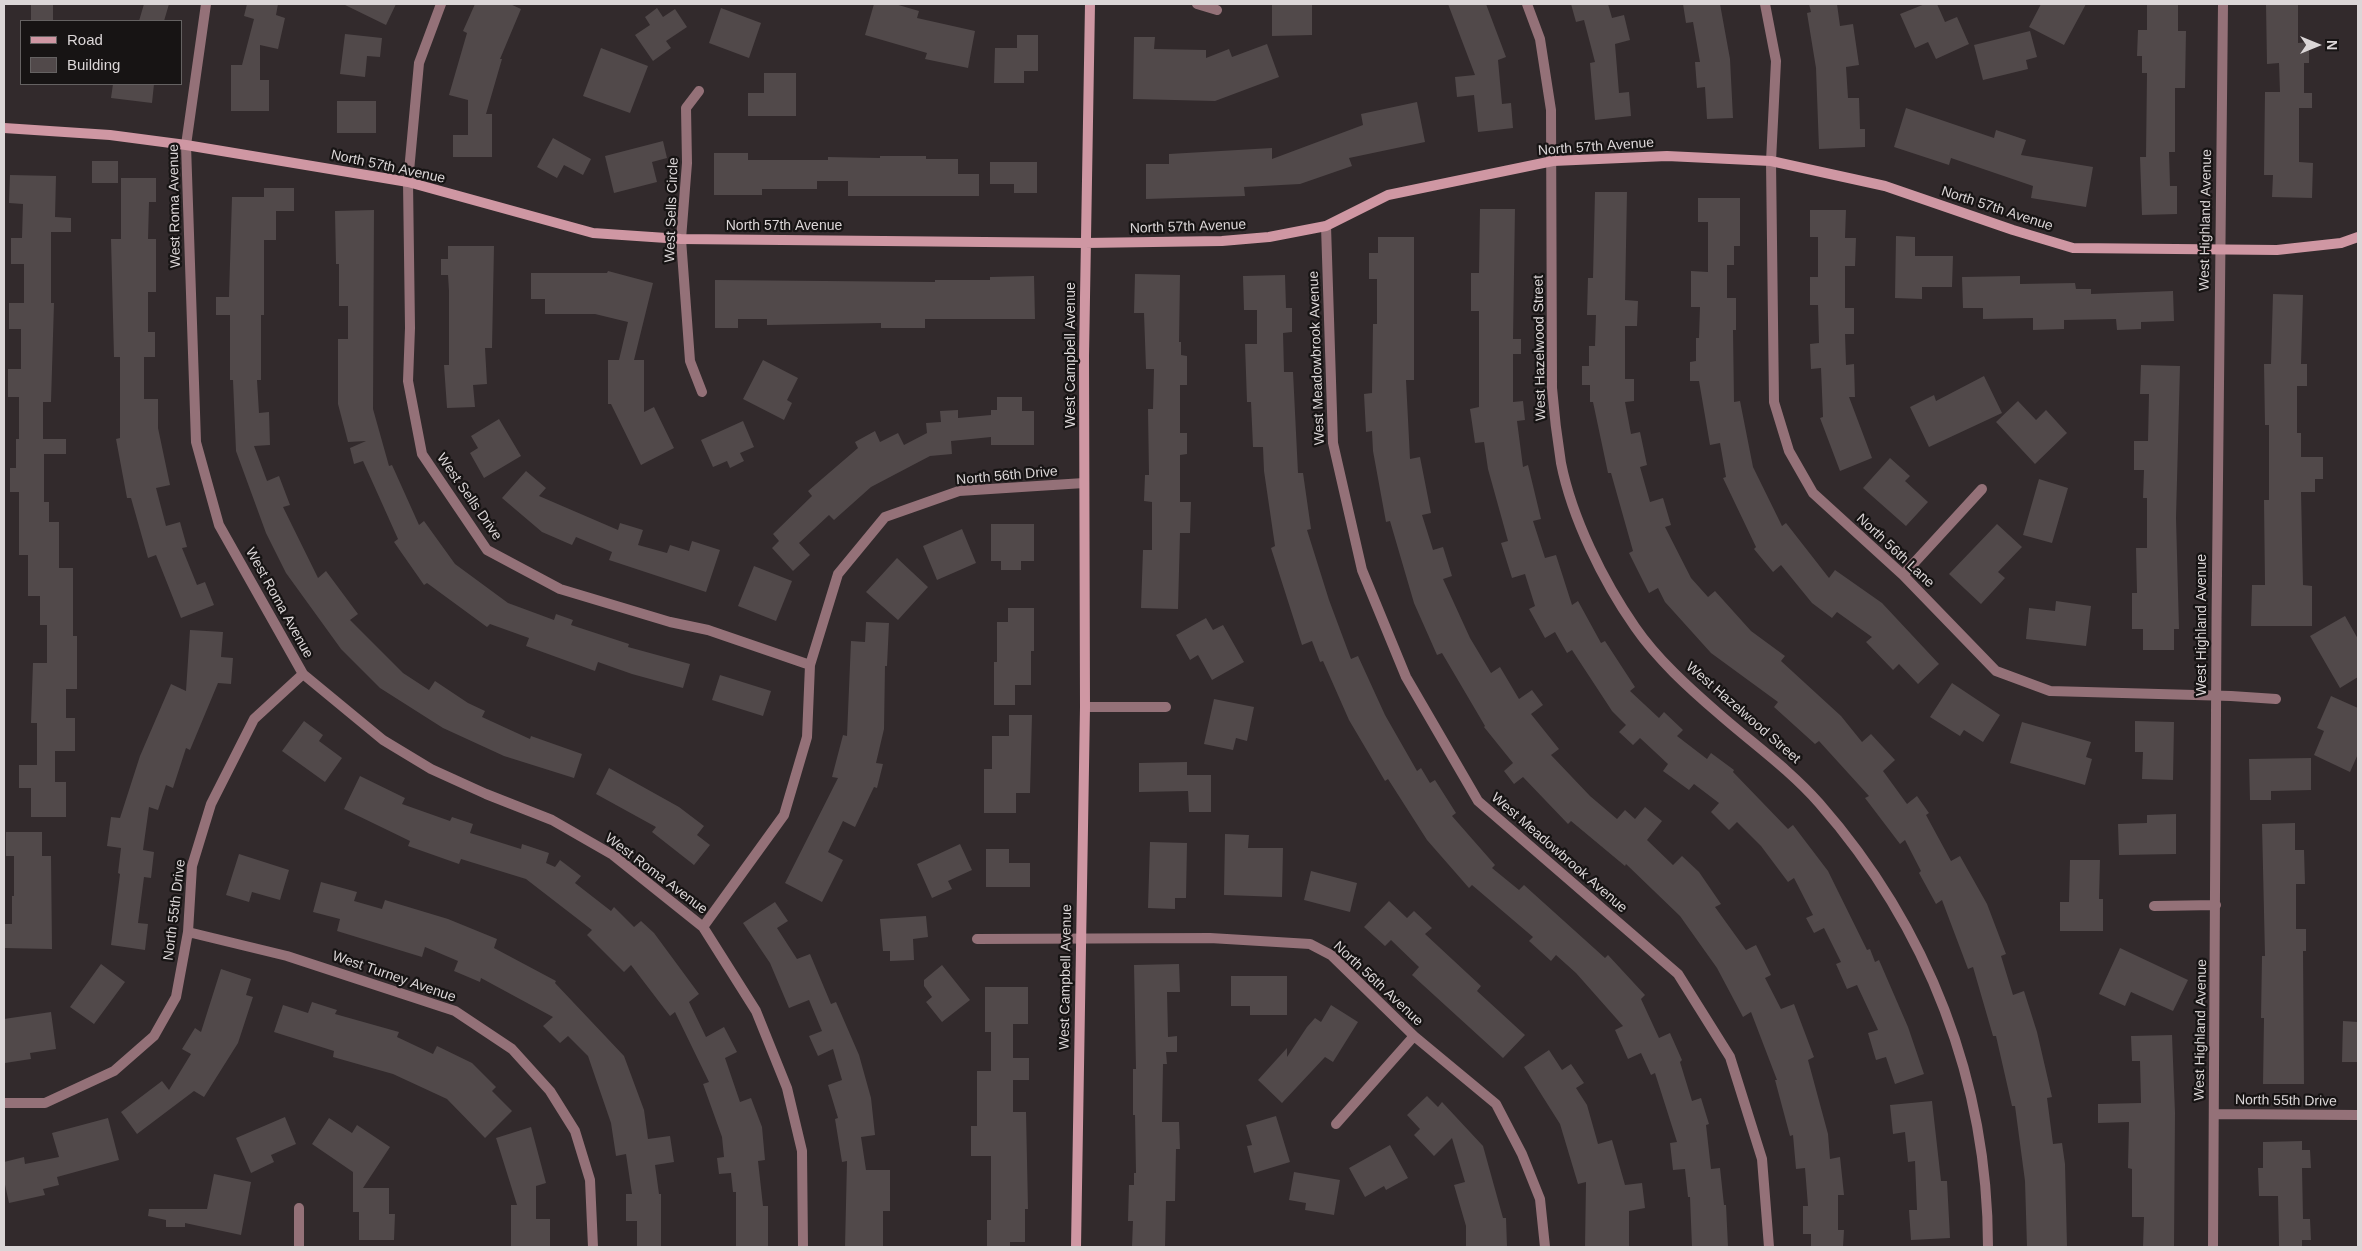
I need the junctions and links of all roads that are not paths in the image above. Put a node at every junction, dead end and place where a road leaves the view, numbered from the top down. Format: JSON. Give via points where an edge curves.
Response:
{"nodes":[{"id":1,"x":206,"y":4,"type":"edge"},
{"id":2,"x":441,"y":4,"type":"edge"},
{"id":3,"x":1090,"y":4,"type":"edge"},
{"id":4,"x":1197,"y":4,"type":"edge"},
{"id":5,"x":1527,"y":4,"type":"edge"},
{"id":6,"x":1764,"y":4,"type":"edge"},
{"id":7,"x":2223,"y":4,"type":"edge"},
{"id":8,"x":1217,"y":10,"type":"dead end"},
{"id":9,"x":699,"y":91,"type":"dead end"},
{"id":10,"x":4,"y":128,"type":"edge"},
{"id":11,"x":186,"y":145,"type":"junction"},
{"id":12,"x":1772,"y":161,"type":"junction"},
{"id":13,"x":1552,"y":162,"type":"junction"},
{"id":14,"x":408,"y":182,"type":"junction"},
{"id":15,"x":1326,"y":226,"type":"junction"},
{"id":16,"x":2358,"y":237,"type":"edge"},
{"id":17,"x":682,"y":239,"type":"junction"},
{"id":18,"x":1085,"y":243,"type":"junction"},
{"id":19,"x":2219,"y":251,"type":"junction"},
{"id":20,"x":702,"y":392,"type":"dead end"},
{"id":21,"x":1084,"y":483,"type":"junction"},
{"id":22,"x":1982,"y":489,"type":"dead end"},
{"id":23,"x":1903,"y":575,"type":"junction"},
{"id":24,"x":810,"y":665,"type":"junction"},
{"id":25,"x":303,"y":674,"type":"junction"},
{"id":26,"x":2215,"y":696,"type":"junction"},
{"id":27,"x":2276,"y":699,"type":"dead end"},
{"id":28,"x":1166,"y":706,"type":"dead end"},
{"id":29,"x":1085,"y":707,"type":"junction"},
{"id":30,"x":2216,"y":905,"type":"junction"},
{"id":31,"x":2154,"y":906,"type":"dead end"},
{"id":32,"x":703,"y":927,"type":"junction"},
{"id":33,"x":188,"y":932,"type":"junction"},
{"id":34,"x":1080,"y":938,"type":"junction"},
{"id":35,"x":977,"y":939,"type":"dead end"},
{"id":36,"x":1414,"y":1036,"type":"junction"},
{"id":37,"x":4,"y":1103,"type":"edge"},
{"id":38,"x":2214,"y":1114,"type":"junction"},
{"id":39,"x":2358,"y":1115,"type":"edge"},
{"id":40,"x":1336,"y":1124,"type":"dead end"},
{"id":41,"x":299,"y":1208,"type":"dead end"},
{"id":42,"x":299,"y":1247,"type":"edge"},
{"id":43,"x":592,"y":1247,"type":"edge"},
{"id":44,"x":803,"y":1247,"type":"edge"},
{"id":45,"x":1076,"y":1247,"type":"edge"},
{"id":46,"x":1545,"y":1247,"type":"edge"},
{"id":47,"x":1769,"y":1247,"type":"edge"},
{"id":48,"x":1988,"y":1247,"type":"edge"},
{"id":49,"x":2213,"y":1247,"type":"edge"}],
"edges":[{"from":1,"to":11,"type":"street","name":"West Roma Avenue"},
{"from":2,"to":14,"type":"street","name":"West Sells Drive","via":[[419,63]]},
{"from":3,"to":18,"type":"street","name":"West Campbell Avenue"},
{"from":4,"to":8,"type":"street"},
{"from":5,"to":13,"type":"street","name":"West Hazelwood Street","via":[[1540,39],[1551,110]]},
{"from":6,"to":12,"type":"street","name":"North 56th Lane","via":[[1776,61]]},
{"from":7,"to":19,"type":"street","name":"West Highland Avenue"},
{"from":9,"to":17,"type":"street","name":"West Sells Circle","via":[[686,108],[687,163]]},
{"from":10,"to":11,"type":"street","name":"North 57th Avenue","via":[[110,135]]},
{"from":11,"to":14,"type":"street","name":"North 57th Avenue"},
{"from":11,"to":25,"type":"street","name":"West Roma Avenue","via":[[196,442],[219,525]]},
{"from":12,"to":13,"type":"street","name":"North 57th Avenue","via":[[1667,156]]},
{"from":12,"to":19,"type":"street","name":"North 57th Avenue","via":[[1885,186],[2073,248]]},
{"from":12,"to":23,"type":"street","name":"North 56th Lane","via":[[1774,402],[1789,451],[1813,493]]},
{"from":13,"to":15,"type":"street","name":"North 57th Avenue","via":[[1388,196]]},
{"from":13,"to":48,"type":"street","name":"West Hazelwood Street","via":[[1554,416],[1562,466],[1588,542],[1618,601],[1636,628],[1685,682],[1794,776],[1820,804],[1865,860],[1909,932],[1961,1051],[1982,1155]]},
{"from":14,"to":17,"type":"street","name":"North 57th Avenue","via":[[593,233]]},
{"from":14,"to":24,"type":"street","name":"West Sells Drive","via":[[408,381],[422,454],[486,550],[560,590],[708,630]]},
{"from":15,"to":18,"type":"street","name":"North 57th Avenue","via":[[1269,237],[1222,241]]},
{"from":15,"to":47,"type":"street","name":"West Meadowbrook Avenue","via":[[1333,443],[1362,570],[1406,677],[1478,801],[1678,974],[1730,1057],[1762,1159]]},
{"from":16,"to":19,"type":"street","name":"North 57th Avenue","via":[[2341,243],[2286,249]]},
{"from":17,"to":18,"type":"street","name":"North 57th Avenue"},
{"from":17,"to":20,"type":"street","name":"West Sells Circle","via":[[690,361]]},
{"from":18,"to":21,"type":"street","name":"West Campbell Avenue"},
{"from":19,"to":26,"type":"street","name":"West Highland Avenue"},
{"from":21,"to":24,"type":"street","name":"North 56th Drive","via":[[959,491],[885,517],[838,574]]},
{"from":21,"to":29,"type":"street","name":"West Campbell Avenue"},
{"from":22,"to":23,"type":"street"},
{"from":23,"to":26,"type":"street","name":"North 56th Lane","via":[[1996,671],[2050,691]]},
{"from":24,"to":32,"type":"street","name":"North 56th Drive","via":[[806,737],[784,816]]},
{"from":25,"to":32,"type":"street","name":"West Roma Avenue","via":[[383,740],[431,769],[552,820],[613,855]]},
{"from":25,"to":33,"type":"street","name":"North 55th Drive","via":[[254,719],[211,804],[192,866]]},
{"from":26,"to":27,"type":"street","name":"North 56th Lane"},
{"from":26,"to":30,"type":"street","name":"West Highland Avenue"},
{"from":28,"to":29,"type":"street"},
{"from":29,"to":34,"type":"street","name":"West Campbell Avenue"},
{"from":30,"to":31,"type":"street"},
{"from":30,"to":38,"type":"street","name":"West Highland Avenue"},
{"from":32,"to":44,"type":"street","name":"West Roma Avenue","via":[[756,1011],[787,1088],[802,1151]]},
{"from":33,"to":37,"type":"street","name":"North 55th Drive","via":[[176,997],[154,1036],[114,1071],[45,1103]]},
{"from":33,"to":43,"type":"street","name":"West Turney Avenue","via":[[287,956],[455,1011],[512,1049],[550,1091],[575,1131],[590,1180]]},
{"from":34,"to":35,"type":"street","name":"North 56th Avenue"},
{"from":34,"to":36,"type":"street","name":"North 56th Avenue","via":[[1210,938],[1310,944],[1331,955]]},
{"from":34,"to":45,"type":"street","name":"West Campbell Avenue"},
{"from":36,"to":40,"type":"street"},
{"from":36,"to":46,"type":"street","name":"North 56th Avenue","via":[[1496,1104],[1522,1154],[1540,1199]]},
{"from":38,"to":39,"type":"street","name":"North 55th Drive"},
{"from":38,"to":49,"type":"street","name":"West Highland Avenue"},
{"from":41,"to":42,"type":"street"}]}
